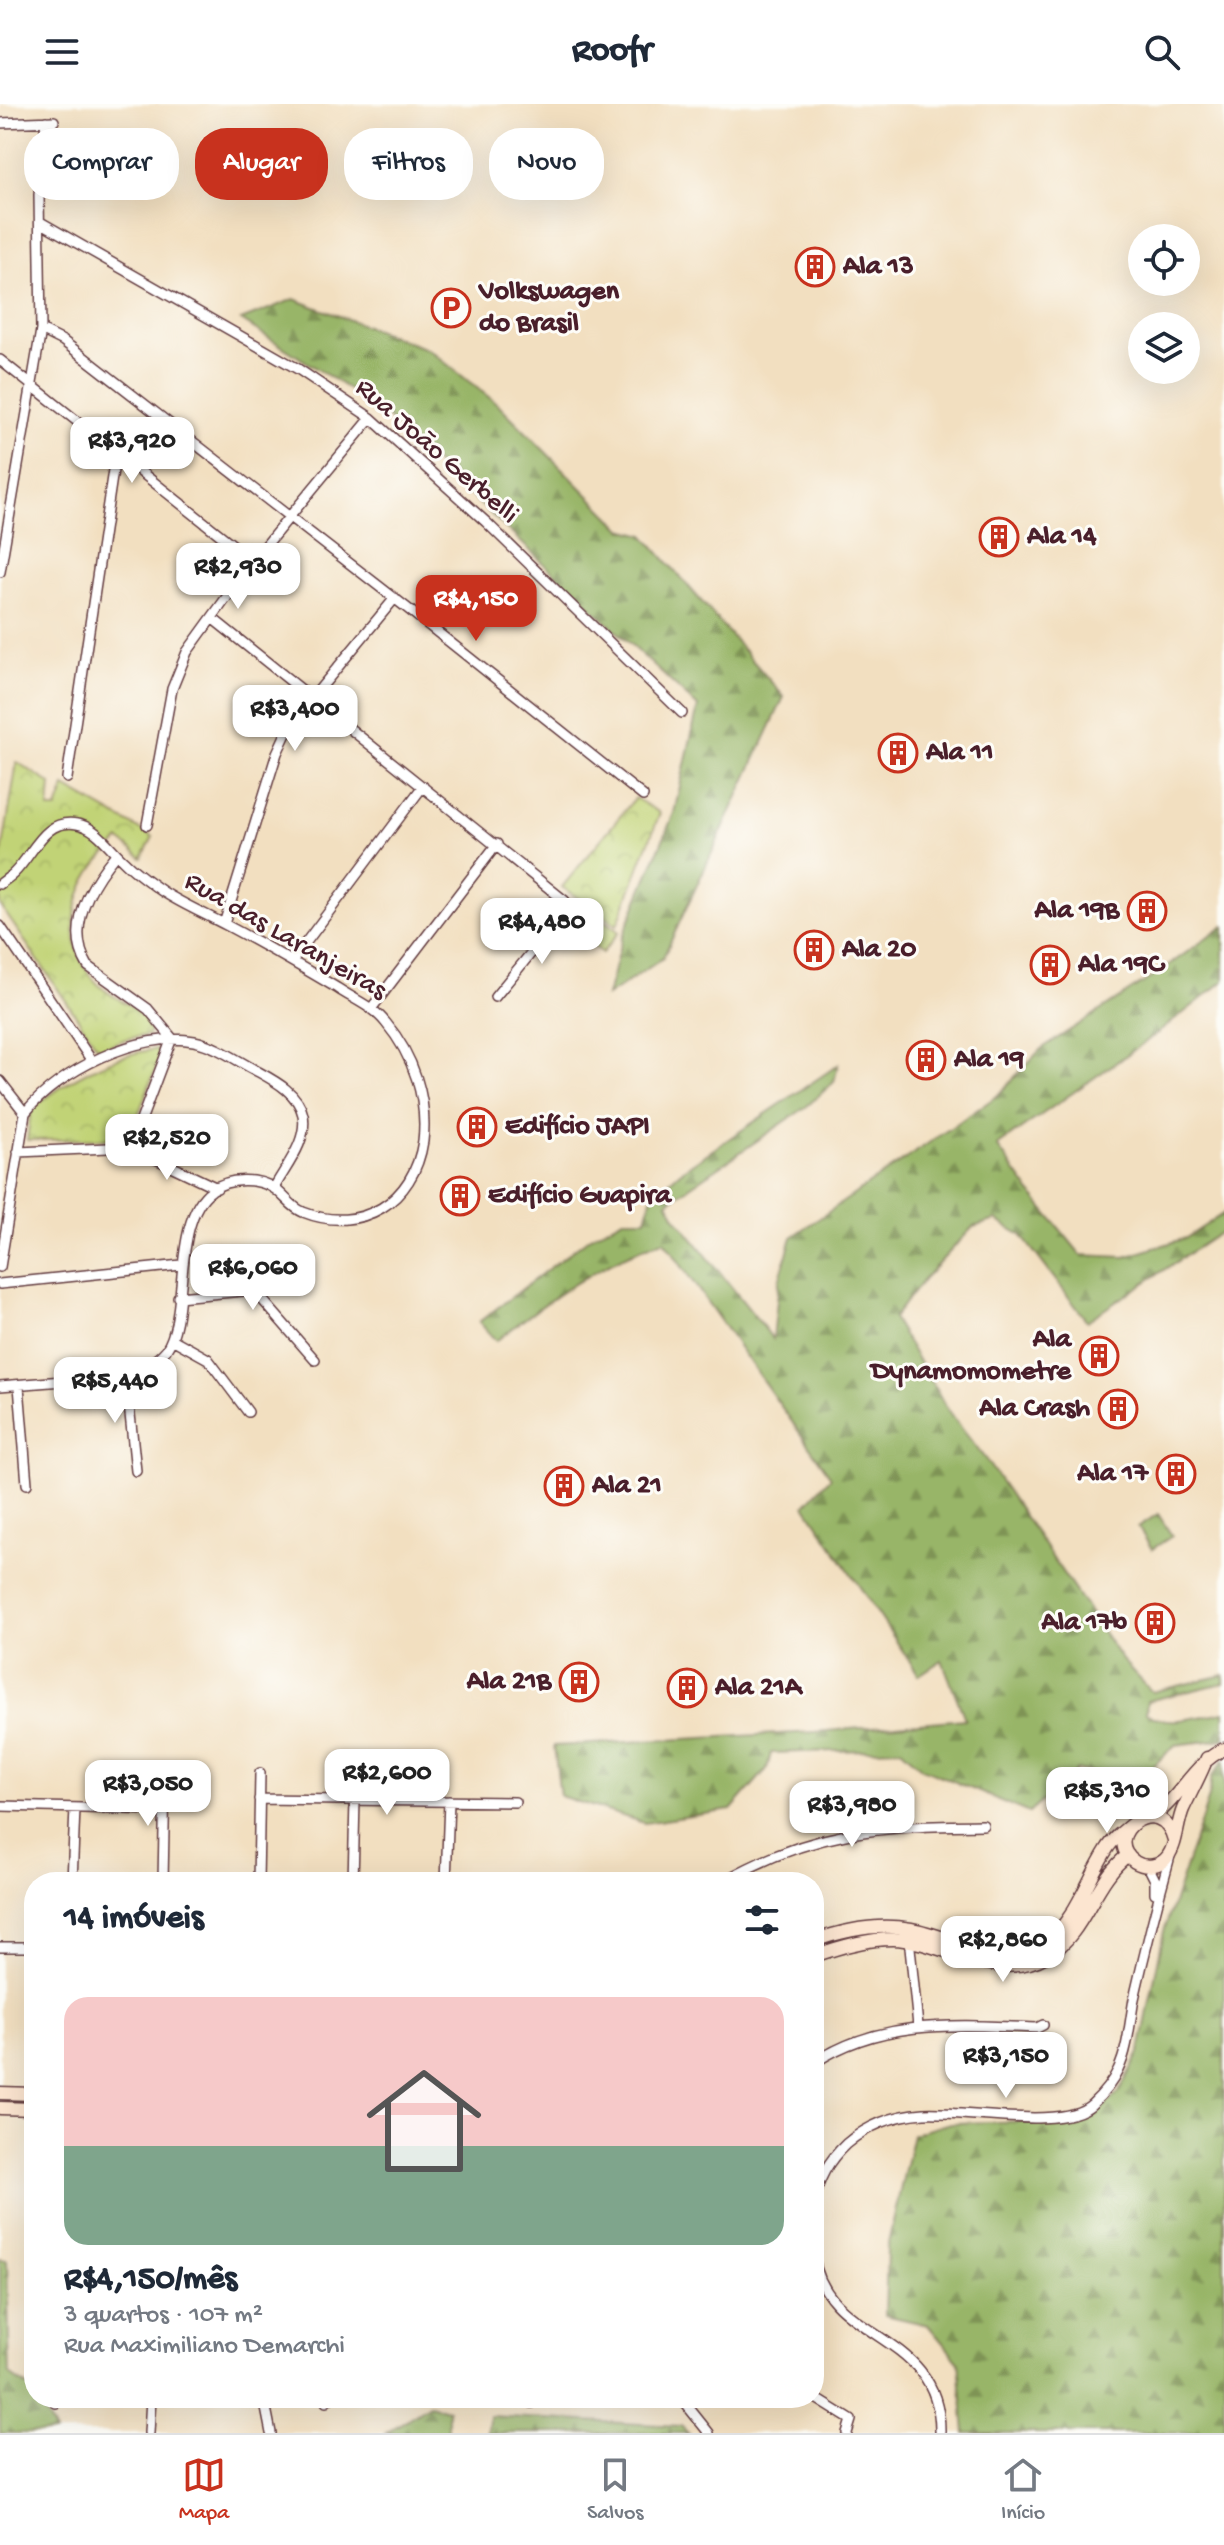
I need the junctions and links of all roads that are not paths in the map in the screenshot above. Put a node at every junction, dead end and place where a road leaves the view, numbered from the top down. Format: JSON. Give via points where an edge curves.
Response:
{"nodes":[{"id":1,"x":0,"y":123,"type":"edge"},
{"id":2,"x":42,"y":223,"type":"junction"},
{"id":3,"x":41,"y":330,"type":"junction"},
{"id":4,"x":0,"y":360,"type":"edge"},
{"id":5,"x":31,"y":385,"type":"junction"},
{"id":6,"x":371,"y":418,"type":"junction"},
{"id":7,"x":116,"y":450,"type":"junction"},
{"id":8,"x":289,"y":518,"type":"junction"},
{"id":9,"x":253,"y":561,"type":"junction"},
{"id":10,"x":0,"y":572,"type":"edge"},
{"id":11,"x":395,"y":598,"type":"junction"},
{"id":12,"x":212,"y":618,"type":"junction"},
{"id":13,"x":313,"y":698,"type":"junction"},
{"id":14,"x":682,"y":713,"type":"dead end"},
{"id":15,"x":67,"y":778,"type":"dead end"},
{"id":16,"x":423,"y":786,"type":"junction"},
{"id":17,"x":643,"y":796,"type":"dead end"},
{"id":18,"x":147,"y":825,"type":"dead end"},
{"id":19,"x":497,"y":844,"type":"junction"},
{"id":20,"x":116,"y":854,"type":"junction"},
{"id":21,"x":0,"y":884,"type":"edge"},
{"id":22,"x":224,"y":924,"type":"junction"},
{"id":23,"x":0,"y":926,"type":"edge"},
{"id":24,"x":292,"y":961,"type":"junction"},
{"id":25,"x":495,"y":997,"type":"dead end"},
{"id":26,"x":371,"y":1009,"type":"junction"},
{"id":27,"x":172,"y":1038,"type":"junction"},
{"id":28,"x":92,"y":1061,"type":"junction"},
{"id":29,"x":0,"y":1081,"type":"edge"},
{"id":30,"x":25,"y":1113,"type":"junction"},
{"id":31,"x":131,"y":1147,"type":"junction"},
{"id":32,"x":18,"y":1152,"type":"junction"},
{"id":33,"x":217,"y":1188,"type":"junction"},
{"id":34,"x":274,"y":1188,"type":"junction"},
{"id":35,"x":181,"y":1265,"type":"junction"},
{"id":36,"x":0,"y":1267,"type":"edge"},
{"id":37,"x":0,"y":1284,"type":"edge"},
{"id":38,"x":178,"y":1297,"type":"junction"},
{"id":39,"x":172,"y":1339,"type":"junction"},
{"id":40,"x":315,"y":1360,"type":"dead end"},
{"id":41,"x":126,"y":1376,"type":"junction"},
{"id":42,"x":0,"y":1386,"type":"edge"},
{"id":43,"x":19,"y":1386,"type":"junction"},
{"id":44,"x":248,"y":1412,"type":"dead end"},
{"id":45,"x":136,"y":1471,"type":"dead end"},
{"id":46,"x":27,"y":1484,"type":"dead end"},
{"id":47,"x":1224,"y":1749,"type":"edge"},
{"id":48,"x":1207,"y":1758,"type":"junction"},
{"id":49,"x":260,"y":1773,"type":"dead end"},
{"id":50,"x":165,"y":1775,"type":"dead end"},
{"id":51,"x":259,"y":1799,"type":"junction"},
{"id":52,"x":355,"y":1800,"type":"junction"},
{"id":53,"x":449,"y":1801,"type":"junction"},
{"id":54,"x":515,"y":1802,"type":"dead end"},
{"id":55,"x":0,"y":1806,"type":"edge"},
{"id":56,"x":75,"y":1808,"type":"junction"},
{"id":57,"x":165,"y":1810,"type":"junction"},
{"id":58,"x":1153,"y":1817,"type":"junction"},
{"id":59,"x":1133,"y":1823,"type":"junction"},
{"id":60,"x":983,"y":1825,"type":"dead end"},
{"id":61,"x":1172,"y":1846,"type":"junction"},
{"id":62,"x":1128,"y":1855,"type":"junction"},
{"id":63,"x":1148,"y":1866,"type":"junction"},
{"id":64,"x":72,"y":1872,"type":"edge"},
{"id":65,"x":163,"y":1872,"type":"edge"},
{"id":66,"x":258,"y":1872,"type":"edge"},
{"id":67,"x":353,"y":1872,"type":"edge"},
{"id":68,"x":446,"y":1872,"type":"edge"},
{"id":69,"x":742,"y":1872,"type":"edge"},
{"id":70,"x":1151,"y":1924,"type":"junction"},
{"id":71,"x":909,"y":1935,"type":"junction"},
{"id":72,"x":824,"y":1938,"type":"edge"},
{"id":73,"x":0,"y":1947,"type":"edge"},
{"id":74,"x":24,"y":1947,"type":"edge"},
{"id":75,"x":824,"y":1953,"type":"edge"},
{"id":76,"x":1043,"y":2025,"type":"dead end"},
{"id":77,"x":918,"y":2026,"type":"junction"},
{"id":78,"x":824,"y":2058,"type":"edge"},
{"id":79,"x":0,"y":2093,"type":"edge"},
{"id":80,"x":24,"y":2094,"type":"edge"},
{"id":81,"x":0,"y":2108,"type":"edge"},
{"id":82,"x":24,"y":2109,"type":"edge"},
{"id":83,"x":824,"y":2172,"type":"edge"},
{"id":84,"x":824,"y":2281,"type":"edge"},
{"id":85,"x":824,"y":2403,"type":"edge"},
{"id":86,"x":150,"y":2408,"type":"edge"},
{"id":87,"x":266,"y":2408,"type":"edge"},
{"id":88,"x":689,"y":2408,"type":"edge"},
{"id":89,"x":149,"y":2433,"type":"edge"},
{"id":90,"x":271,"y":2433,"type":"edge"},
{"id":91,"x":709,"y":2433,"type":"edge"},
{"id":92,"x":847,"y":2433,"type":"edge"},
{"id":93,"x":940,"y":2433,"type":"edge"}],
"edges":[{"from":1,"to":2,"type":"street","via":[[50,121],[39,195]]},
{"from":2,"to":3,"type":"street"},
{"from":2,"to":6,"type":"street","name":"Rua João Gerbelli","via":[[298,369]]},
{"from":3,"to":5,"type":"street"},
{"from":3,"to":8,"type":"street","via":[[63,341]]},
{"from":4,"to":5,"type":"street"},
{"from":5,"to":7,"type":"street"},
{"from":5,"to":10,"type":"street"},
{"from":6,"to":8,"type":"street"},
{"from":6,"to":14,"type":"street","name":"Rua João Gerbelli"},
{"from":7,"to":9,"type":"street"},
{"from":7,"to":15,"type":"street"},
{"from":8,"to":9,"type":"street"},
{"from":8,"to":11,"type":"street"},
{"from":9,"to":12,"type":"street"},
{"from":11,"to":13,"type":"street"},
{"from":11,"to":17,"type":"street"},
{"from":12,"to":13,"type":"street"},
{"from":12,"to":18,"type":"street","via":[[178,669]]},
{"from":13,"to":16,"type":"street"},
{"from":13,"to":22,"type":"street","via":[[290,725],[277,753]]},
{"from":16,"to":19,"type":"street"},
{"from":16,"to":24,"type":"street"},
{"from":19,"to":25,"type":"street","via":[[566,905]]},
{"from":19,"to":26,"type":"street"},
{"from":20,"to":21,"type":"street","name":"Rua das Laranjeiras","via":[[95,832],[77,824],[58,826],[41,835]]},
{"from":20,"to":22,"type":"street","name":"Rua das Laranjeiras","via":[[164,892]]},
{"from":20,"to":27,"type":"street","via":[[85,900],[79,937],[82,958],[148,1009]]},
{"from":22,"to":24,"type":"street","name":"Rua das Laranjeiras"},
{"from":23,"to":28,"type":"street"},
{"from":24,"to":26,"type":"street","name":"Rua das Laranjeiras"},
{"from":26,"to":34,"type":"street","name":"Rua das Laranjeiras","via":[[407,1053],[418,1081],[423,1142],[411,1178],[386,1207],[357,1219],[300,1211]]},
{"from":27,"to":28,"type":"street"},
{"from":27,"to":31,"type":"street"},
{"from":27,"to":34,"type":"street","via":[[210,1047],[271,1079],[294,1098],[303,1117],[302,1130]]},
{"from":28,"to":30,"type":"street","via":[[35,1100]]},
{"from":29,"to":30,"type":"street"},
{"from":30,"to":32,"type":"street"},
{"from":31,"to":32,"type":"street"},
{"from":31,"to":33,"type":"street"},
{"from":32,"to":36,"type":"street"},
{"from":33,"to":34,"type":"street","name":"Rua das Laranjeiras","via":[[247,1181]]},
{"from":33,"to":35,"type":"street","via":[[199,1205]]},
{"from":35,"to":37,"type":"street"},
{"from":35,"to":38,"type":"street"},
{"from":38,"to":39,"type":"street"},
{"from":38,"to":40,"type":"street","via":[[254,1290]]},
{"from":39,"to":41,"type":"street","via":[[164,1353]]},
{"from":39,"to":44,"type":"street","via":[[208,1359]]},
{"from":41,"to":43,"type":"street"},
{"from":41,"to":45,"type":"street"},
{"from":42,"to":43,"type":"street"},
{"from":43,"to":46,"type":"street"},
{"from":47,"to":48,"type":"street"},
{"from":48,"to":58,"type":"street","via":[[1171,1804]]},
{"from":48,"to":61,"type":"street"},
{"from":49,"to":51,"type":"street"},
{"from":50,"to":57,"type":"street"},
{"from":51,"to":52,"type":"street"},
{"from":51,"to":66,"type":"street"},
{"from":52,"to":53,"type":"street"},
{"from":52,"to":67,"type":"street"},
{"from":53,"to":54,"type":"street"},
{"from":53,"to":68,"type":"street"},
{"from":55,"to":56,"type":"street"},
{"from":56,"to":57,"type":"street"},
{"from":56,"to":64,"type":"street"},
{"from":57,"to":65,"type":"street"},
{"from":58,"to":59,"type":"street"},
{"from":58,"to":61,"type":"street","via":[[1167,1825]]},
{"from":59,"to":62,"type":"street","via":[[1124,1838]]},
{"from":59,"to":71,"type":"street","via":[[1107,1849],[1064,1926],[1035,1949],[1005,1954]]},
{"from":60,"to":69,"type":"street","via":[[852,1832],[789,1849]]},
{"from":61,"to":63,"type":"street","via":[[1161,1863]]},
{"from":61,"to":70,"type":"street"},
{"from":62,"to":63,"type":"street"},
{"from":62,"to":71,"type":"street","via":[[1108,1873],[1072,1933],[1029,1964],[988,1965]]},
{"from":63,"to":70,"type":"street","via":[[1156,1886]]},
{"from":70,"to":83,"type":"street","via":[[1119,2069],[1089,2108],[1074,2115],[924,2113],[883,2121],[858,2133]]},
{"from":71,"to":72,"type":"street","via":[[868,1927]]},
{"from":71,"to":75,"type":"street"},
{"from":71,"to":77,"type":"street"},
{"from":73,"to":74,"type":"street"},
{"from":76,"to":77,"type":"street"},
{"from":77,"to":78,"type":"street","via":[[861,2039]]},
{"from":79,"to":80,"type":"street"},
{"from":81,"to":82,"type":"street"},
{"from":84,"to":93,"type":"street","via":[[854,2322],[897,2347],[920,2368],[932,2388]]},
{"from":85,"to":92,"type":"street","via":[[852,2421]]},
{"from":86,"to":89,"type":"street"},
{"from":87,"to":90,"type":"street"},
{"from":88,"to":91,"type":"street"}]}
